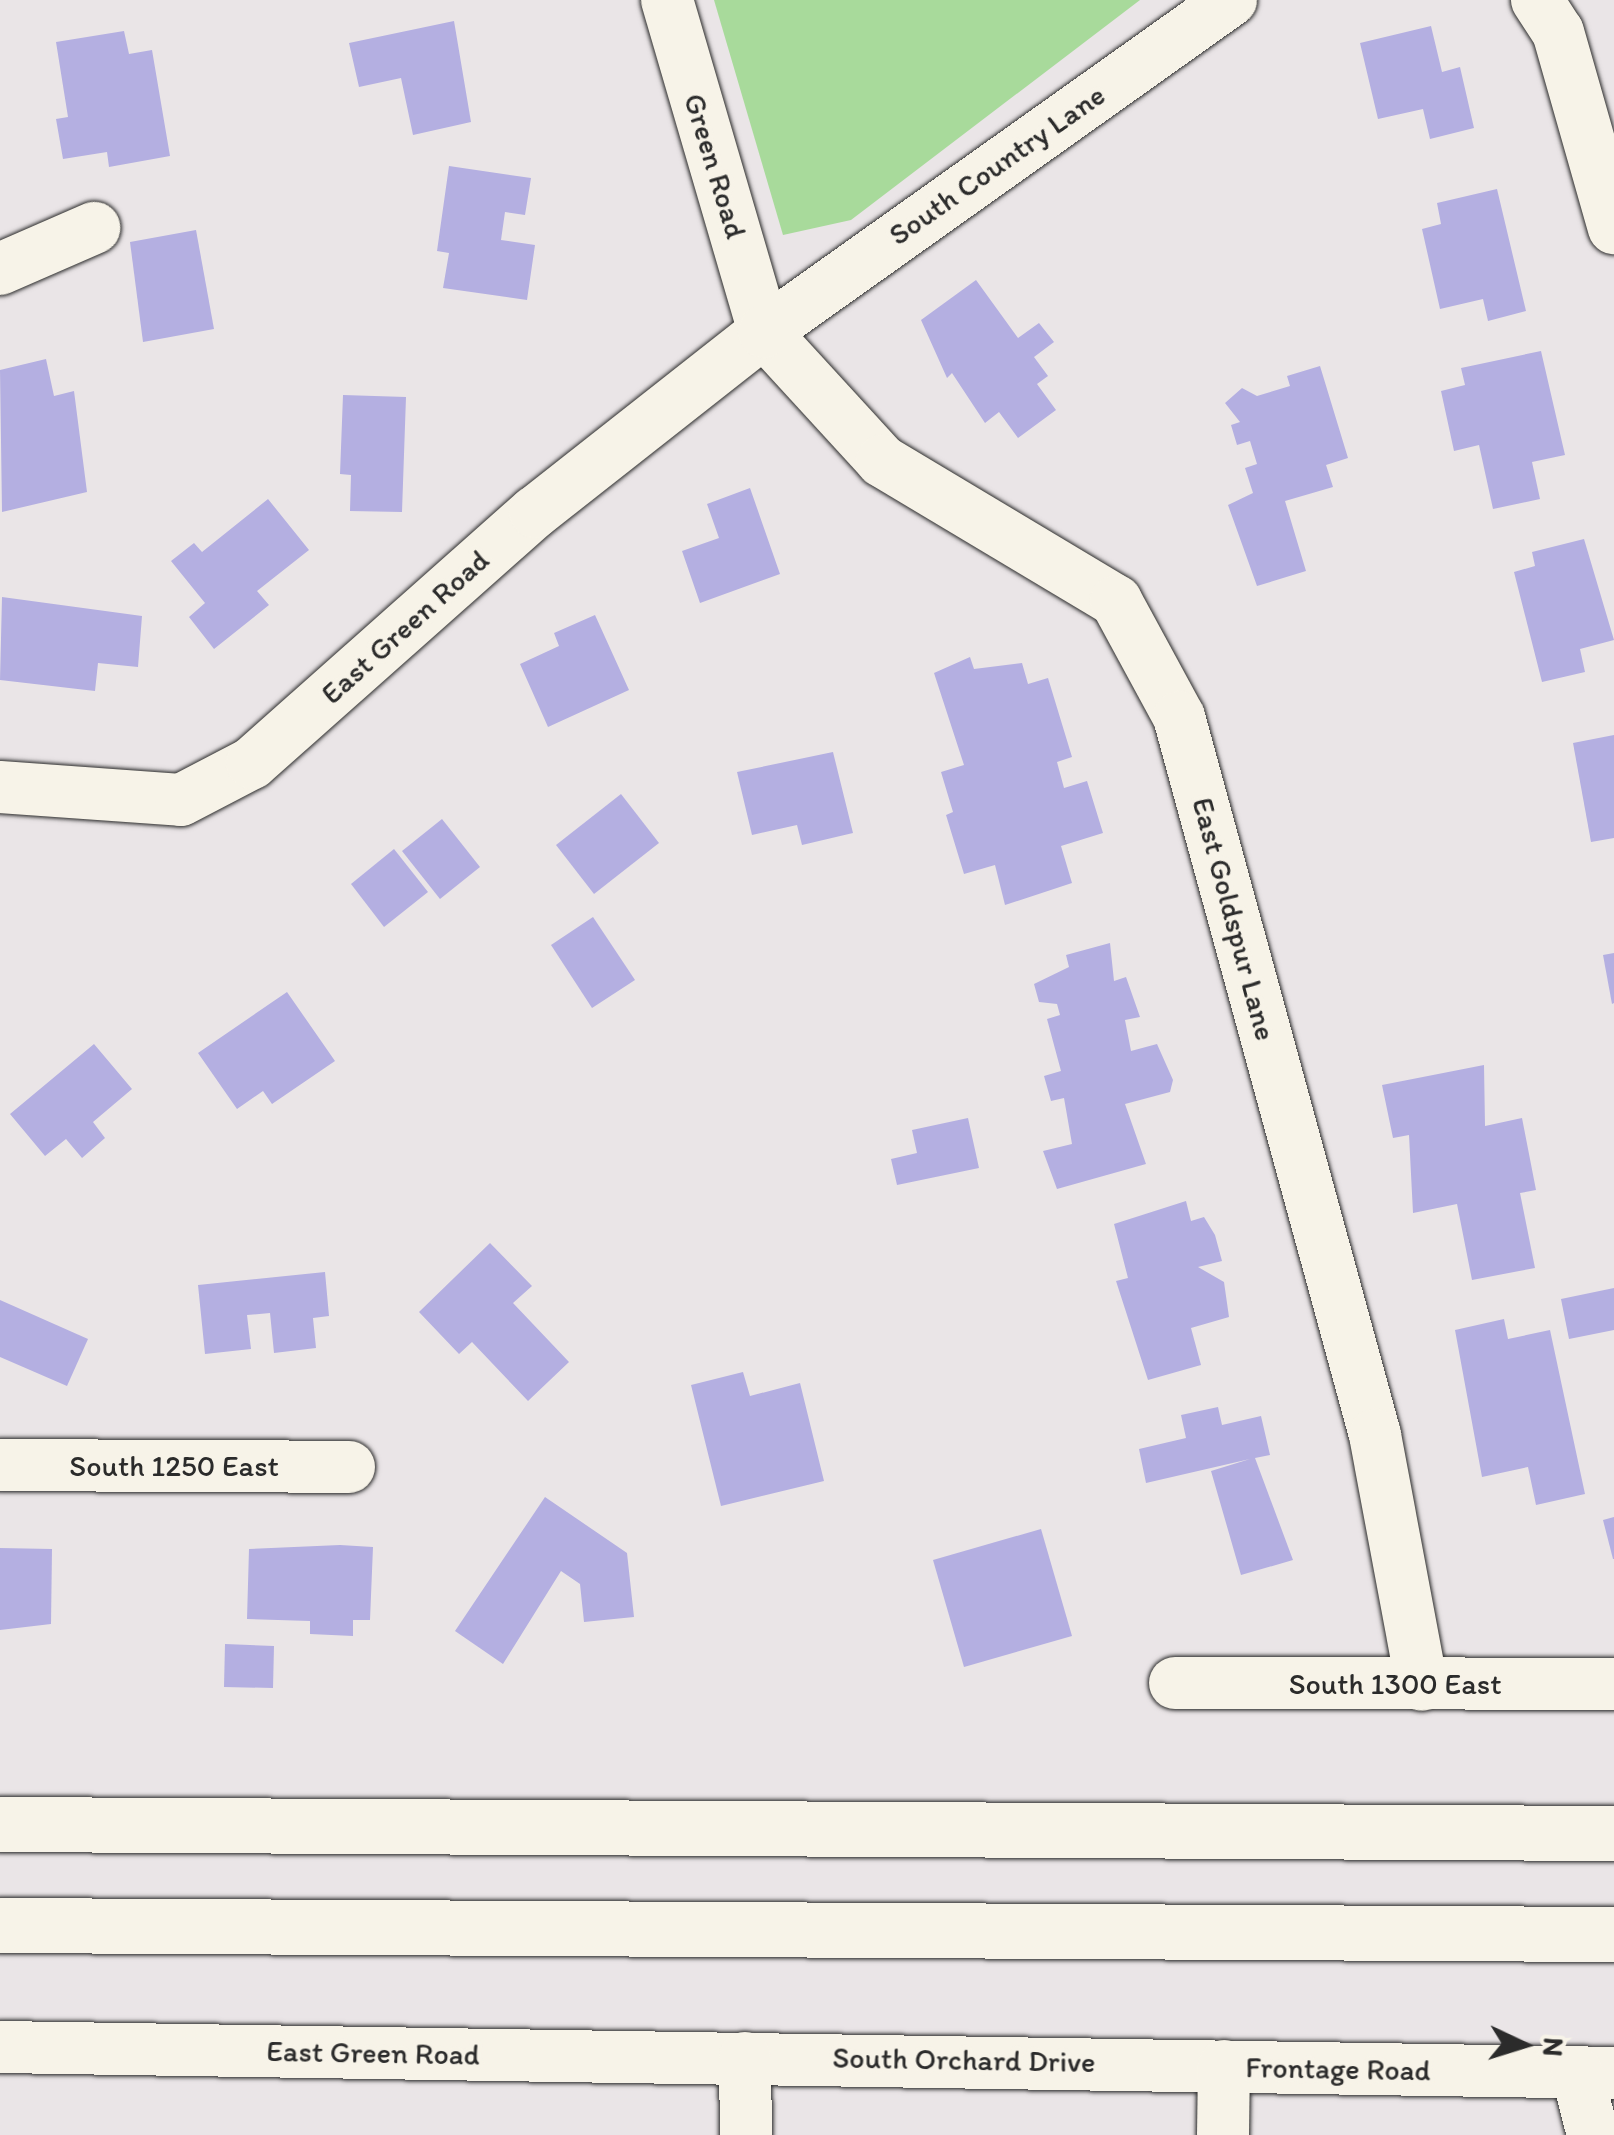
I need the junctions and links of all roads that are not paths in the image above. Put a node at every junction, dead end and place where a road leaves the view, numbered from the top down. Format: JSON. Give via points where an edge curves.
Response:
{"nodes":[{"id":1,"x":667,"y":0,"type":"edge"},
{"id":2,"x":1231,"y":0,"type":"edge"},
{"id":3,"x":1536,"y":0,"type":"edge"},
{"id":4,"x":94,"y":228,"type":"dead end"},
{"id":5,"x":1614,"y":228,"type":"edge"},
{"id":6,"x":0,"y":269,"type":"edge"},
{"id":7,"x":764,"y":332,"type":"junction"},
{"id":8,"x":0,"y":787,"type":"edge"},
{"id":9,"x":0,"y":1466,"type":"edge"},
{"id":10,"x":349,"y":1467,"type":"dead end"},
{"id":11,"x":1175,"y":1684,"type":"dead end"},
{"id":12,"x":1614,"y":1684,"type":"edge"},
{"id":13,"x":1422,"y":1685,"type":"junction"},
{"id":14,"x":0,"y":1824,"type":"edge"},
{"id":15,"x":1614,"y":1833,"type":"edge"},
{"id":16,"x":0,"y":1926,"type":"edge"},
{"id":17,"x":1614,"y":1934,"type":"edge"},
{"id":18,"x":0,"y":2048,"type":"edge"},
{"id":19,"x":745,"y":2058,"type":"junction"},
{"id":20,"x":1204,"y":2064,"type":"junction"},
{"id":21,"x":1596,"y":2073,"type":"edge"},
{"id":22,"x":746,"y":2135,"type":"edge"},
{"id":23,"x":1223,"y":2135,"type":"edge"},
{"id":24,"x":1593,"y":2135,"type":"edge"}],
"edges":[{"from":1,"to":7,"type":"street","name":"Green Road"},
{"from":2,"to":7,"type":"street","name":"South Country Lane"},
{"from":3,"to":5,"type":"street","via":[[1558,32]]},
{"from":4,"to":6,"type":"street"},
{"from":7,"to":8,"type":"street","name":"East Green Road","via":[[535,512],[252,762],[181,800]]},
{"from":7,"to":13,"type":"street","name":"East Goldspur Lane","via":[[882,461],[1116,601],[1179,717],[1375,1434]]},
{"from":9,"to":10,"type":"street","name":"South 1250 East"},
{"from":11,"to":13,"type":"street","name":"South 1300 East"},
{"from":12,"to":13,"type":"street","name":"South 1300 East"},
{"from":14,"to":15,"type":"highway"},
{"from":16,"to":17,"type":"highway"},
{"from":18,"to":19,"type":"street","name":"East Green Road"},
{"from":19,"to":20,"type":"street","name":"South Orchard Drive"},
{"from":19,"to":22,"type":"street"},
{"from":20,"to":21,"type":"street","name":"Frontage Road"},
{"from":20,"to":23,"type":"street"},
{"from":21,"to":24,"type":"street"}]}
